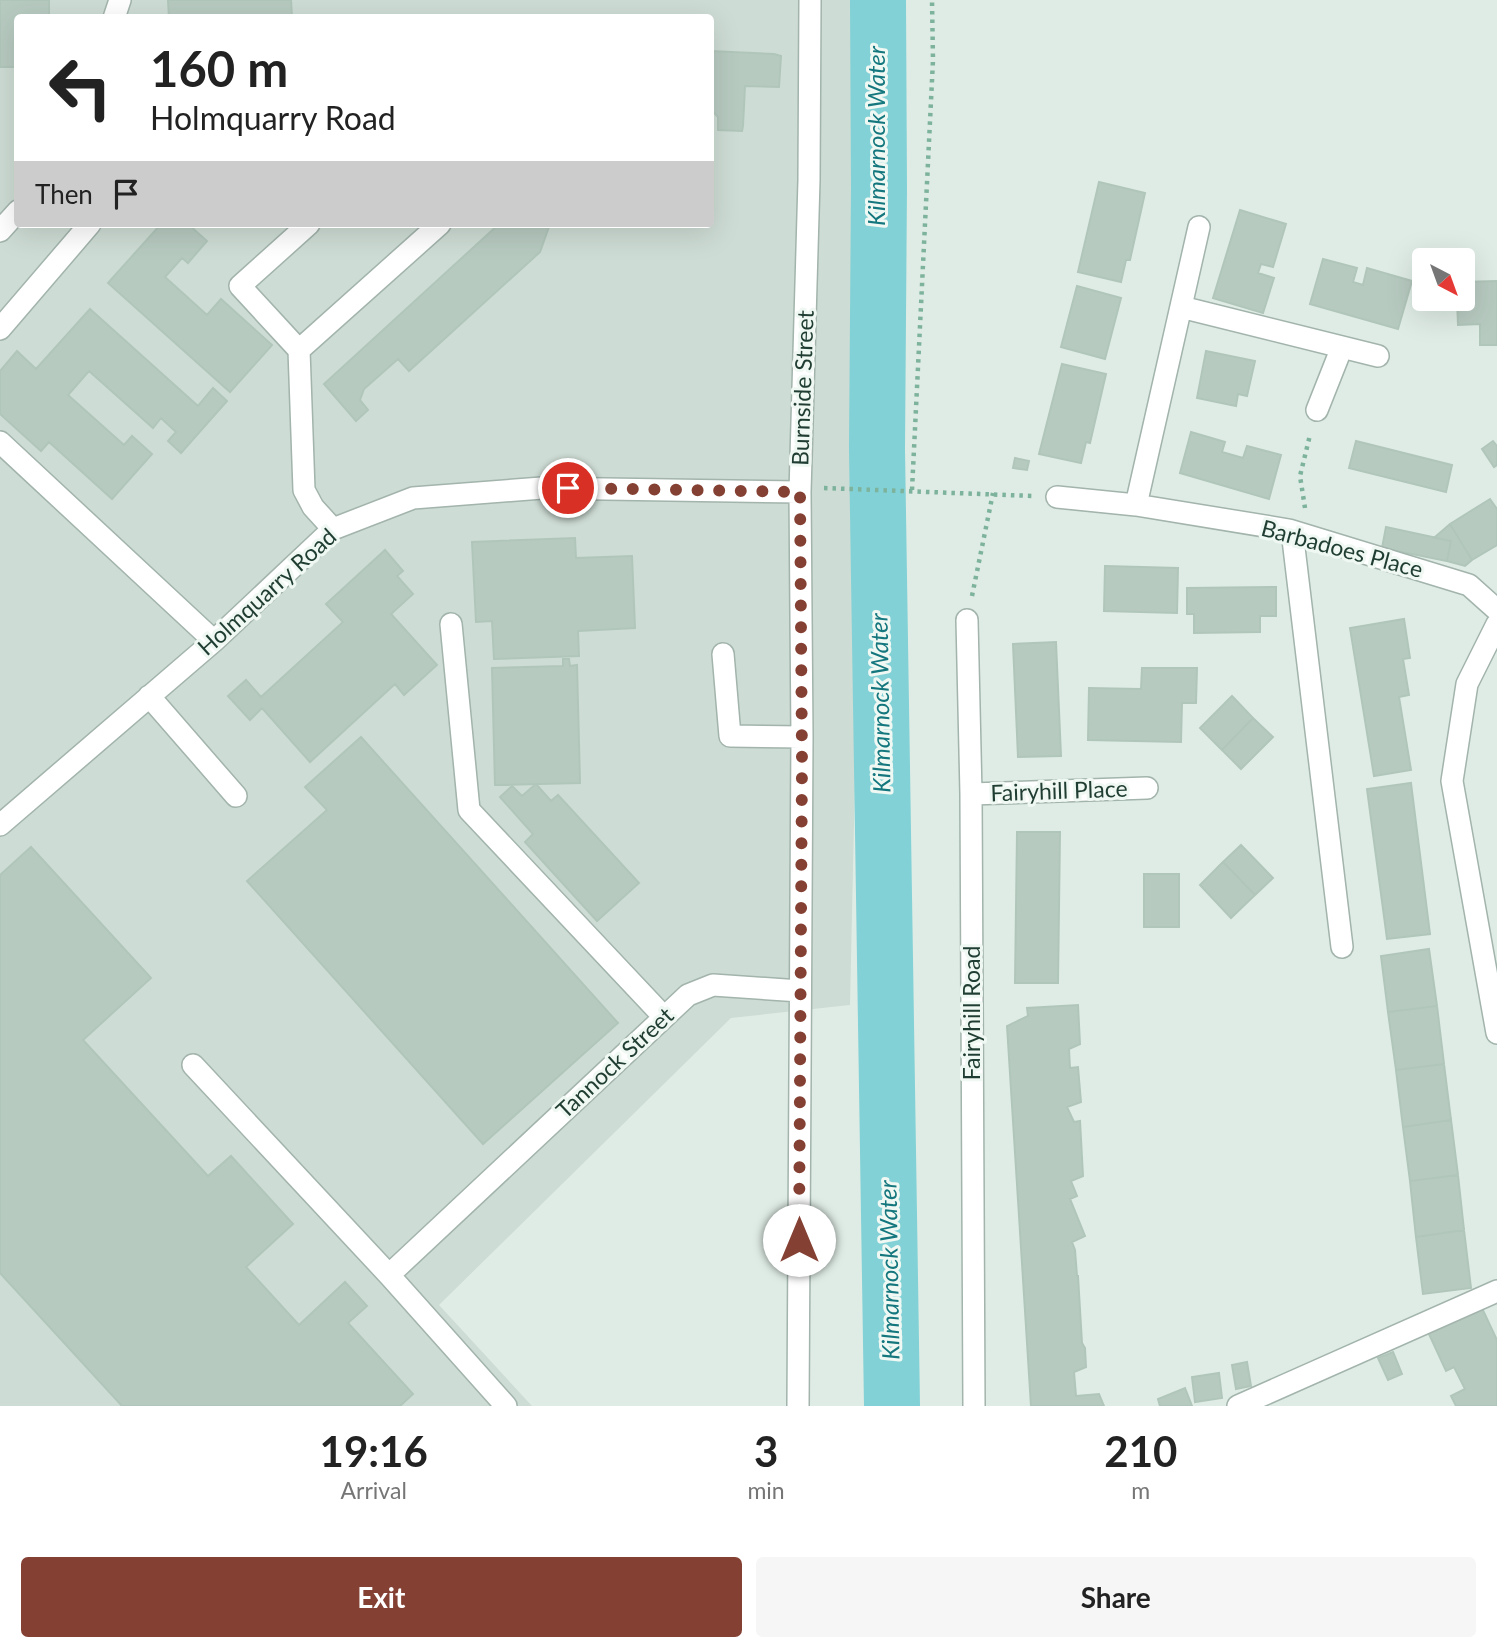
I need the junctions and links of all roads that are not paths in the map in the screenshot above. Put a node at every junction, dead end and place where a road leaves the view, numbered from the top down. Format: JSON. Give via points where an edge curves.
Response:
{"nodes":[{"id":1,"x":810,"y":0,"type":"edge"},
{"id":2,"x":14,"y":215,"type":"edge"},
{"id":3,"x":1199,"y":227,"type":"dead end"},
{"id":4,"x":87,"y":228,"type":"edge"},
{"id":5,"x":304,"y":228,"type":"edge"},
{"id":6,"x":436,"y":228,"type":"edge"},
{"id":7,"x":0,"y":231,"type":"edge"},
{"id":8,"x":1181,"y":307,"type":"junction"},
{"id":9,"x":0,"y":329,"type":"edge"},
{"id":10,"x":1342,"y":347,"type":"junction"},
{"id":11,"x":299,"y":350,"type":"junction"},
{"id":12,"x":1378,"y":356,"type":"dead end"},
{"id":13,"x":1317,"y":410,"type":"road end"},
{"id":14,"x":0,"y":442,"type":"edge"},
{"id":15,"x":810,"y":490,"type":"junction"},
{"id":16,"x":1057,"y":497,"type":"road end"},
{"id":17,"x":1136,"y":505,"type":"junction"},
{"id":18,"x":334,"y":529,"type":"junction"},
{"id":19,"x":1291,"y":530,"type":"junction"},
{"id":20,"x":1497,"y":610,"type":"edge"},
{"id":21,"x":967,"y":620,"type":"road end"},
{"id":22,"x":451,"y":624,"type":"dead end"},
{"id":23,"x":1497,"y":624,"type":"edge"},
{"id":24,"x":214,"y":641,"type":"junction"},
{"id":25,"x":723,"y":654,"type":"dead end"},
{"id":26,"x":149,"y":696,"type":"junction"},
{"id":27,"x":802,"y":737,"type":"junction"},
{"id":28,"x":1147,"y":788,"type":"dead end"},
{"id":29,"x":971,"y":794,"type":"junction"},
{"id":30,"x":236,"y":796,"type":"dead end"},
{"id":31,"x":0,"y":825,"type":"edge"},
{"id":32,"x":1342,"y":947,"type":"dead end"},
{"id":33,"x":800,"y":991,"type":"junction"},
{"id":34,"x":664,"y":1017,"type":"junction"},
{"id":35,"x":1497,"y":1033,"type":"edge"},
{"id":36,"x":193,"y":1065,"type":"dead end"},
{"id":37,"x":389,"y":1275,"type":"junction"},
{"id":38,"x":1497,"y":1291,"type":"edge"},
{"id":39,"x":506,"y":1406,"type":"edge"},
{"id":40,"x":798,"y":1406,"type":"edge"},
{"id":41,"x":974,"y":1406,"type":"edge"},
{"id":42,"x":1238,"y":1406,"type":"edge"}],
"edges":[{"from":1,"to":15,"type":"street","name":"Burnside Street"},
{"from":2,"to":7,"type":"street"},
{"from":3,"to":8,"type":"street"},
{"from":4,"to":9,"type":"street"},
{"from":5,"to":11,"type":"street","via":[[240,286]]},
{"from":6,"to":11,"type":"street"},
{"from":8,"to":10,"type":"street"},
{"from":8,"to":17,"type":"street"},
{"from":10,"to":12,"type":"street"},
{"from":10,"to":13,"type":"street"},
{"from":11,"to":18,"type":"street","via":[[304,490]]},
{"from":14,"to":24,"type":"street"},
{"from":15,"to":18,"type":"street","name":"Holmquarry Road","via":[[542,488],[413,498]]},
{"from":15,"to":27,"type":"street","name":"Burnside Street"},
{"from":16,"to":17,"type":"street","name":"Barbadoes Place"},
{"from":17,"to":19,"type":"street","name":"Barbadoes Place"},
{"from":18,"to":24,"type":"street","name":"Holmquarry Road"},
{"from":19,"to":20,"type":"street","name":"Barbadoes Place","via":[[1469,585]]},
{"from":19,"to":32,"type":"street"},
{"from":21,"to":29,"type":"street","name":"Fairyhill Road"},
{"from":22,"to":34,"type":"street","via":[[469,810]]},
{"from":23,"to":35,"type":"street","via":[[1467,684],[1452,781]]},
{"from":24,"to":26,"type":"street","name":"Holmquarry Road"},
{"from":25,"to":27,"type":"street","via":[[730,736]]},
{"from":26,"to":30,"type":"street"},
{"from":26,"to":31,"type":"street","name":"Holmquarry Road"},
{"from":27,"to":33,"type":"street","name":"Burnside Street"},
{"from":28,"to":29,"type":"street","name":"Fairyhill Place"},
{"from":29,"to":41,"type":"street","name":"Fairyhill Road"},
{"from":33,"to":34,"type":"street","name":"Tannock Street","via":[[713,985],[688,995]]},
{"from":33,"to":40,"type":"street","name":"Burnside Street"},
{"from":34,"to":37,"type":"street","name":"Tannock Street"},
{"from":36,"to":37,"type":"street"},
{"from":37,"to":39,"type":"street"},
{"from":38,"to":42,"type":"street"}]}
